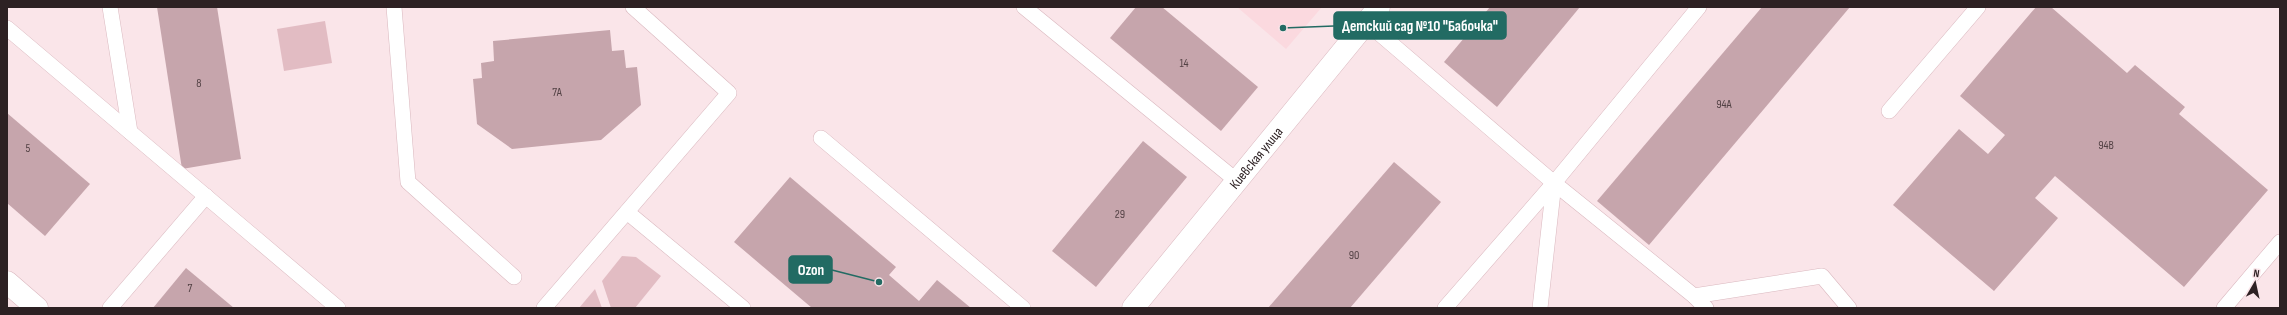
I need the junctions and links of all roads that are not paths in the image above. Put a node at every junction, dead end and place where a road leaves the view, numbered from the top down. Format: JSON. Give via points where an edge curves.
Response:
{"nodes":[{"id":1,"x":110,"y":7,"type":"edge"},
{"id":2,"x":394,"y":7,"type":"edge"},
{"id":3,"x":633,"y":7,"type":"edge"},
{"id":4,"x":1024,"y":7,"type":"edge"},
{"id":5,"x":1699,"y":7,"type":"edge"},
{"id":6,"x":1978,"y":7,"type":"edge"},
{"id":7,"x":1373,"y":14,"type":"edge"},
{"id":8,"x":7,"y":28,"type":"edge"},
{"id":9,"x":1889,"y":111,"type":"dead end"},
{"id":10,"x":130,"y":132,"type":"junction"},
{"id":11,"x":821,"y":138,"type":"dead end"},
{"id":12,"x":1237,"y":180,"type":"junction"},
{"id":13,"x":1554,"y":183,"type":"junction"},
{"id":14,"x":206,"y":196,"type":"junction"},
{"id":15,"x":627,"y":212,"type":"junction"},
{"id":16,"x":2280,"y":242,"type":"edge"},
{"id":17,"x":514,"y":277,"type":"dead end"},
{"id":18,"x":7,"y":282,"type":"edge"},
{"id":19,"x":1694,"y":296,"type":"junction"},
{"id":20,"x":37,"y":308,"type":"edge"},
{"id":21,"x":110,"y":308,"type":"edge"},
{"id":22,"x":338,"y":308,"type":"edge"},
{"id":23,"x":544,"y":308,"type":"edge"},
{"id":24,"x":743,"y":308,"type":"edge"},
{"id":25,"x":1023,"y":308,"type":"edge"},
{"id":26,"x":1133,"y":308,"type":"edge"},
{"id":27,"x":1445,"y":308,"type":"edge"},
{"id":28,"x":1540,"y":308,"type":"edge"},
{"id":29,"x":1706,"y":308,"type":"edge"},
{"id":30,"x":1849,"y":308,"type":"edge"},
{"id":31,"x":2224,"y":308,"type":"edge"}],
"edges":[{"from":1,"to":10,"type":"lane"},
{"from":2,"to":17,"type":"lane","via":[[408,182]]},
{"from":3,"to":15,"type":"lane","via":[[729,93]]},
{"from":4,"to":12,"type":"lane"},
{"from":5,"to":13,"type":"lane"},
{"from":6,"to":9,"type":"lane"},
{"from":7,"to":12,"type":"main road","name":"Киевская улица"},
{"from":7,"to":13,"type":"lane"},
{"from":8,"to":10,"type":"lane"},
{"from":10,"to":14,"type":"lane"},
{"from":11,"to":25,"type":"lane"},
{"from":12,"to":26,"type":"main road","name":"Киевская улица"},
{"from":13,"to":19,"type":"lane"},
{"from":13,"to":27,"type":"lane"},
{"from":13,"to":28,"type":"lane"},
{"from":14,"to":21,"type":"lane"},
{"from":14,"to":22,"type":"lane"},
{"from":15,"to":23,"type":"lane"},
{"from":15,"to":24,"type":"lane"},
{"from":16,"to":31,"type":"lane"},
{"from":18,"to":20,"type":"main road"},
{"from":19,"to":29,"type":"lane"},
{"from":19,"to":30,"type":"lane","via":[[1822,276]]}]}
